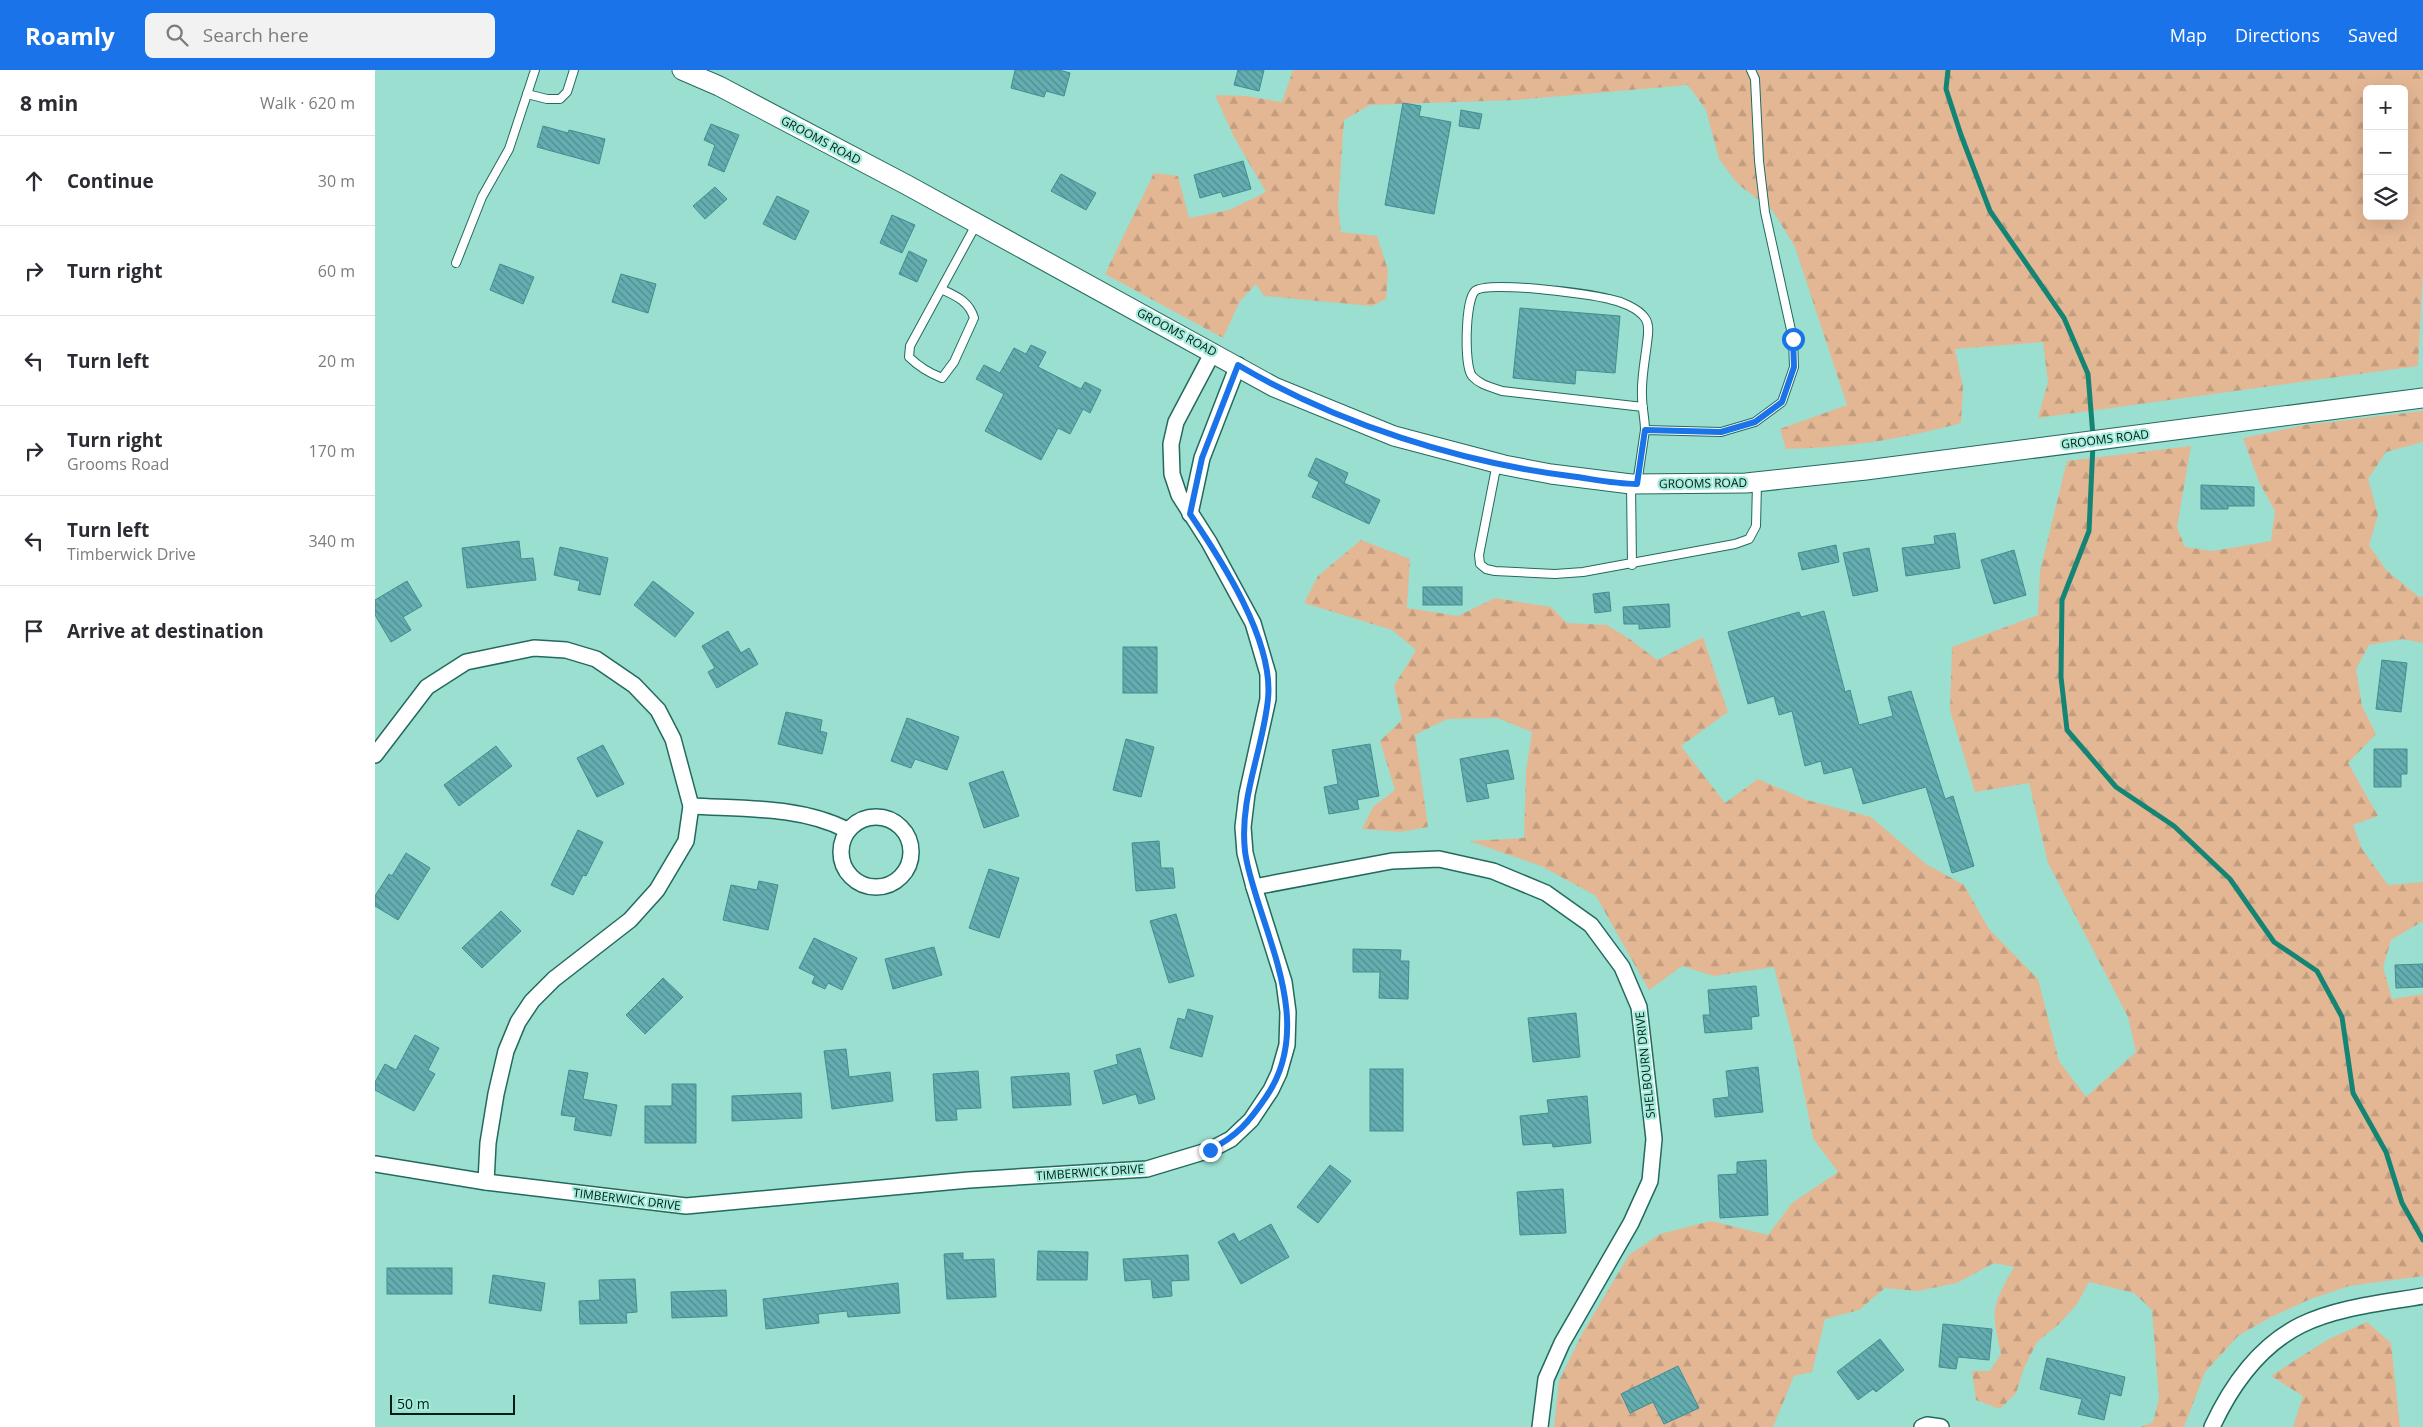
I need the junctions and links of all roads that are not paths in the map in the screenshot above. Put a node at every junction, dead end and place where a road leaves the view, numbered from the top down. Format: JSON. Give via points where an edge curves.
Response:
{"nodes":[{"id":1,"x":535,"y":70,"type":"edge"},
{"id":2,"x":574,"y":70,"type":"edge"},
{"id":3,"x":682,"y":70,"type":"edge"},
{"id":4,"x":1751,"y":70,"type":"edge"},
{"id":5,"x":527,"y":94,"type":"junction"},
{"id":6,"x":977,"y":223,"type":"junction"},
{"id":7,"x":456,"y":264,"type":"dead end"},
{"id":8,"x":941,"y":289,"type":"junction"},
{"id":9,"x":1213,"y":352,"type":"junction"},
{"id":10,"x":1238,"y":365,"type":"junction"},
{"id":11,"x":2423,"y":398,"type":"edge"},
{"id":12,"x":1643,"y":407,"type":"junction"},
{"id":13,"x":1645,"y":430,"type":"junction"},
{"id":14,"x":1497,"y":463,"type":"junction"},
{"id":15,"x":1757,"y":481,"type":"junction"},
{"id":16,"x":1634,"y":484,"type":"junction"},
{"id":17,"x":1190,"y":514,"type":"junction"},
{"id":18,"x":1632,"y":565,"type":"junction"},
{"id":19,"x":375,"y":755,"type":"edge"},
{"id":20,"x":691,"y":806,"type":"junction"},
{"id":21,"x":847,"y":830,"type":"junction"},
{"id":22,"x":1254,"y":887,"type":"junction"},
{"id":23,"x":375,"y":1164,"type":"edge"},
{"id":24,"x":486,"y":1182,"type":"junction"},
{"id":25,"x":2423,"y":1296,"type":"edge"},
{"id":26,"x":1540,"y":1427,"type":"edge"},
{"id":27,"x":1922,"y":1427,"type":"edge"},
{"id":28,"x":1941,"y":1427,"type":"edge"},
{"id":29,"x":2212,"y":1427,"type":"edge"}],
"edges":[{"from":1,"to":5,"type":"lane"},
{"from":2,"to":5,"type":"lane","via":[[567,92],[560,99],[547,100]]},
{"from":3,"to":6,"type":"street","name":"GROOMS ROAD","via":[[719,86]]},
{"from":4,"to":13,"type":"lane","via":[[1755,79],[1765,212],[1793,339],[1794,367],[1782,402],[1755,422],[1721,432]]},
{"from":5,"to":7,"type":"lane","via":[[509,149],[482,197]]},
{"from":6,"to":8,"type":"lane"},
{"from":6,"to":9,"type":"street","name":"GROOMS ROAD"},
{"from":8,"to":8,"type":"lane","via":[[910,346],[909,357],[929,374],[942,378],[954,362],[974,318],[971,308],[960,298]]},
{"from":9,"to":10,"type":"street","name":"GROOMS ROAD"},
{"from":9,"to":17,"type":"street","name":"TIMBERWICK DRIVE","via":[[1176,422],[1171,444],[1172,474]]},
{"from":10,"to":14,"type":"street","name":"GROOMS ROAD","via":[[1274,387],[1394,436]]},
{"from":10,"to":17,"type":"street","via":[[1202,458]]},
{"from":11,"to":15,"type":"street","name":"GROOMS ROAD","via":[[1866,470]]},
{"from":12,"to":12,"type":"lane","via":[[1649,329],[1646,318],[1635,309],[1611,299],[1575,294],[1500,286],[1475,290],[1469,301],[1467,362],[1471,375],[1482,384],[1502,391]]},
{"from":12,"to":13,"type":"lane"},
{"from":13,"to":16,"type":"lane"},
{"from":14,"to":16,"type":"street","name":"GROOMS ROAD","via":[[1551,474]]},
{"from":14,"to":18,"type":"lane","via":[[1479,555],[1480,564],[1486,569],[1555,574]]},
{"from":15,"to":16,"type":"street","name":"GROOMS ROAD","via":[[1712,485]]},
{"from":15,"to":18,"type":"lane","via":[[1756,526],[1749,539]]},
{"from":16,"to":18,"type":"lane"},
{"from":17,"to":22,"type":"street","name":"TIMBERWICK DRIVE","via":[[1253,623],[1268,674],[1268,699],[1243,827],[1245,853]]},
{"from":19,"to":20,"type":"street","via":[[427,687],[465,662],[534,648],[566,650],[597,659],[634,685],[658,710],[673,739]]},
{"from":20,"to":21,"type":"street","via":[[770,811],[828,820]]},
{"from":20,"to":24,"type":"street","via":[[686,840],[657,890],[630,920],[554,979],[532,1001],[518,1022],[506,1051],[496,1094]]},
{"from":21,"to":21,"type":"street","via":[[841,845],[841,860],[845,870],[856,880],[880,887],[890,884],[905,871],[911,852],[910,842],[900,826],[882,816],[872,816],[863,818]]},
{"from":22,"to":24,"type":"street","name":"TIMBERWICK DRIVE","via":[[1283,982],[1288,1012],[1287,1045],[1271,1090],[1251,1120],[1231,1139],[1210,1150],[1147,1169],[969,1180],[687,1206]]},
{"from":22,"to":26,"type":"street","name":"SHELBOURN DRIVE","via":[[1392,860],[1439,859],[1493,871],[1546,893],[1591,925],[1622,967],[1639,1007],[1654,1139],[1650,1181],[1631,1223],[1562,1343],[1546,1379]]},
{"from":23,"to":24,"type":"street","name":"TIMBERWICK DRIVE"},
{"from":25,"to":29,"type":"street","via":[[2334,1312],[2300,1325],[2251,1364],[2231,1391]]},
{"from":27,"to":28,"type":"street"}]}
